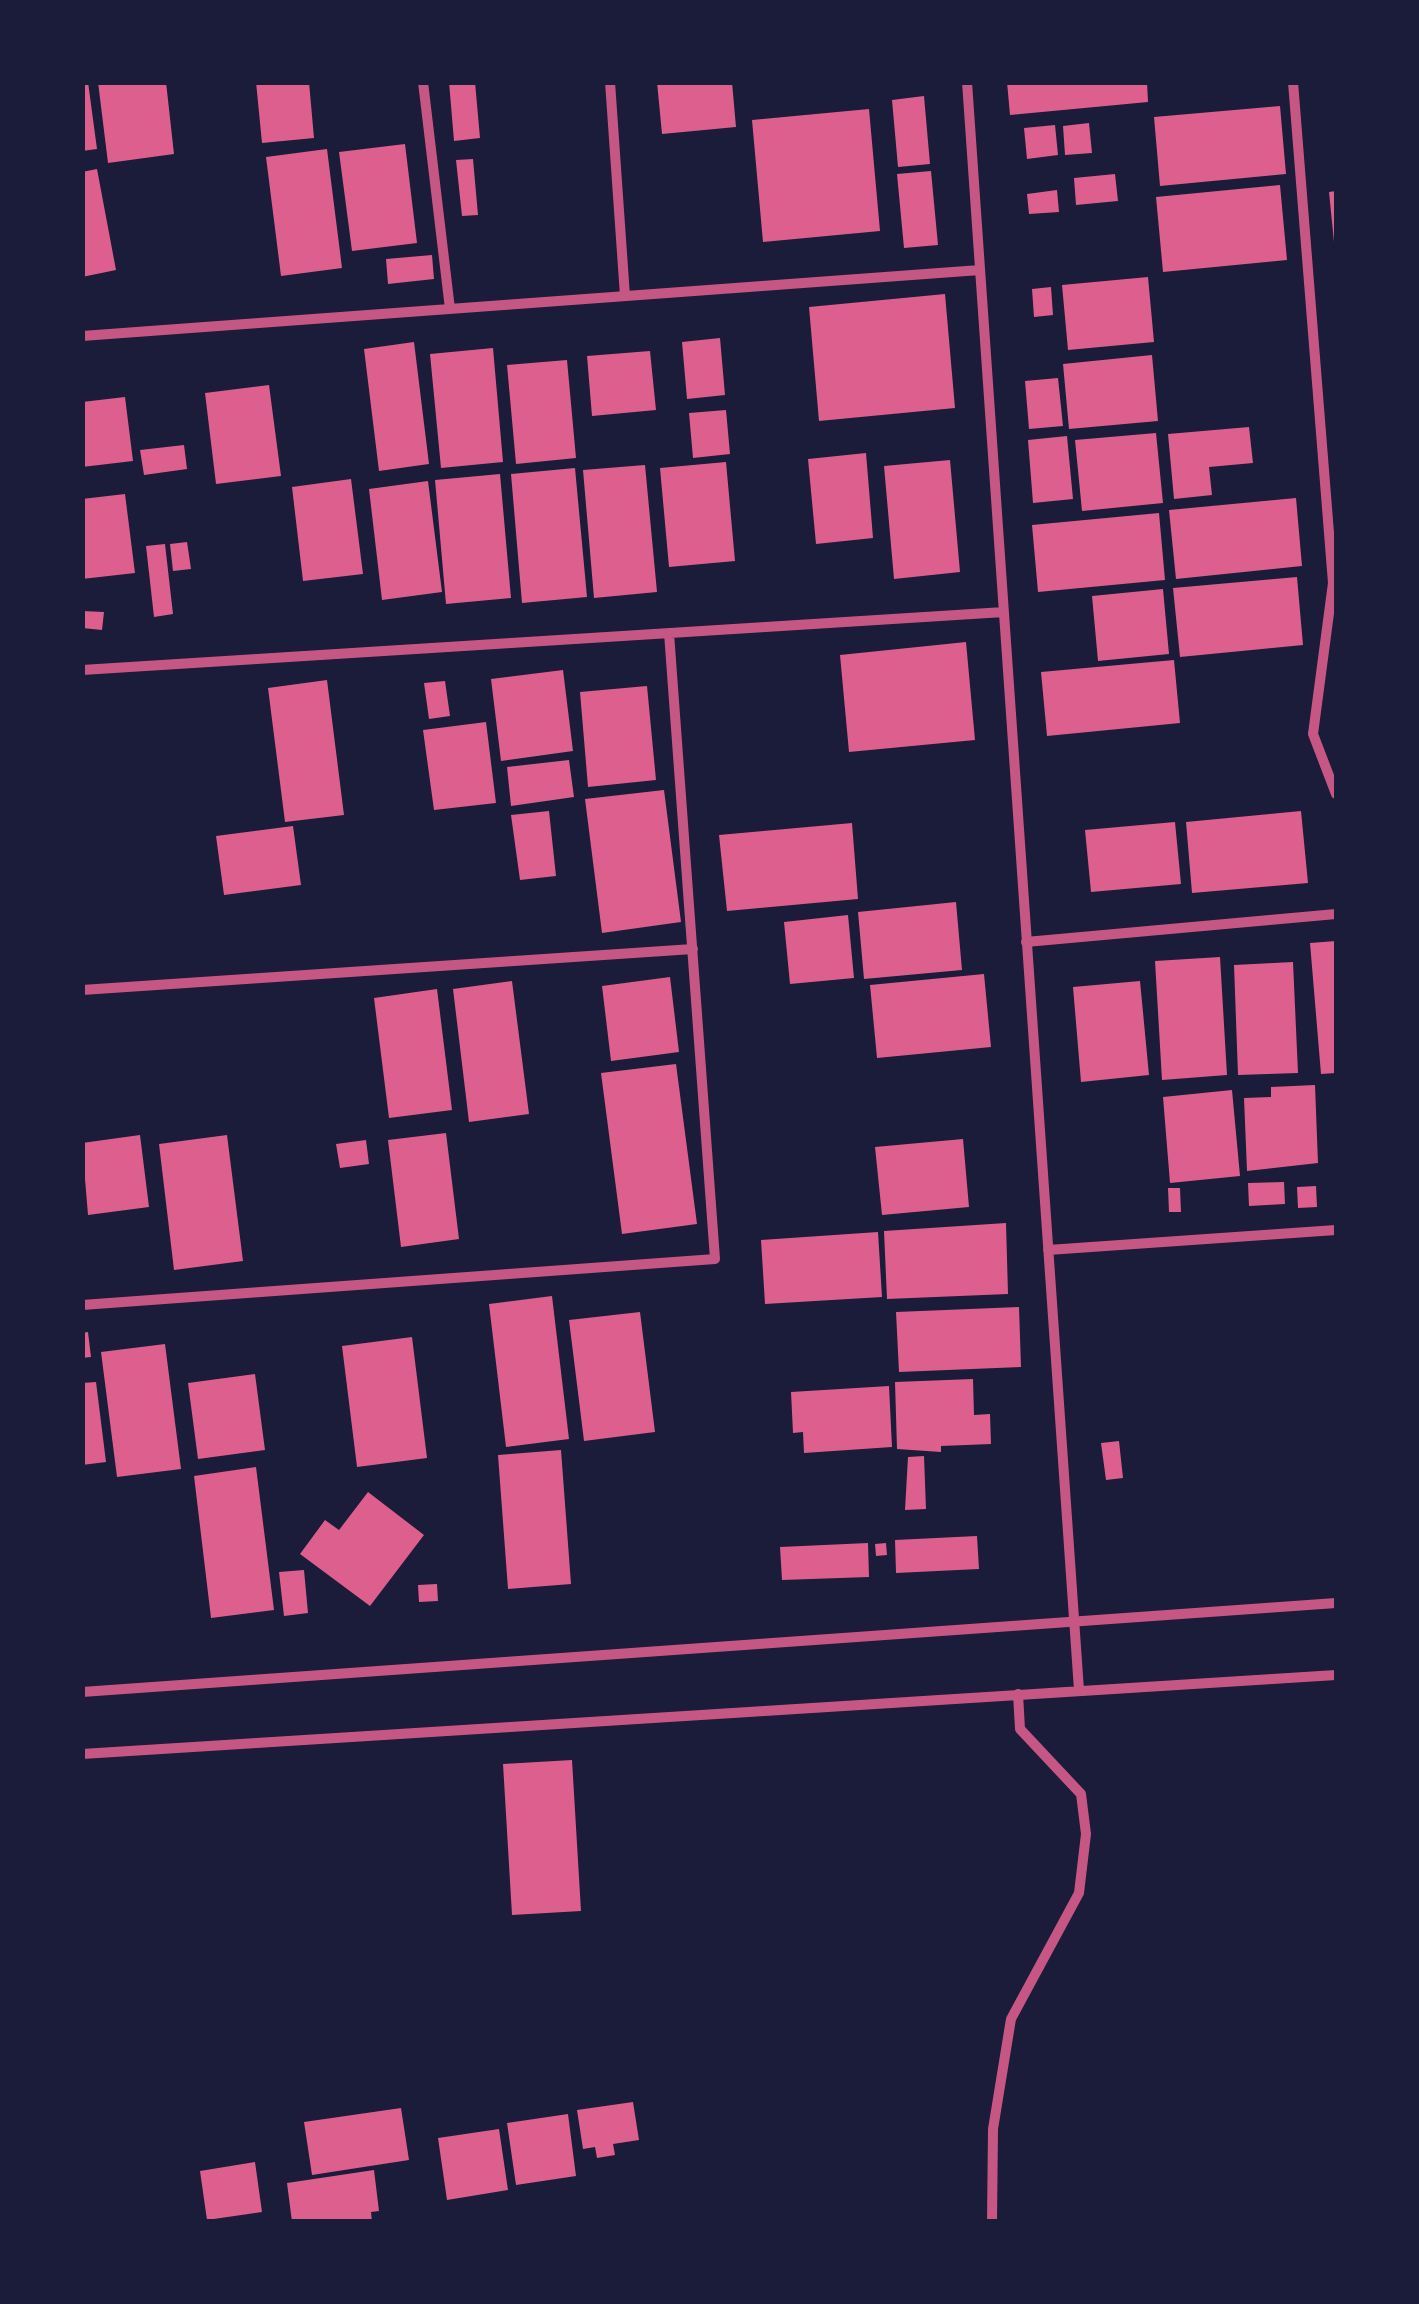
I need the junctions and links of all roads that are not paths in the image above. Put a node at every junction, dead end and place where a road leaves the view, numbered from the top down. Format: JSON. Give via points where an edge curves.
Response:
{"nodes":[{"id":1,"x":423,"y":82,"type":"edge"},
{"id":2,"x":610,"y":82,"type":"edge"},
{"id":3,"x":968,"y":82,"type":"edge"},
{"id":4,"x":1293,"y":82,"type":"edge"},
{"id":5,"x":980,"y":270,"type":"junction"},
{"id":6,"x":625,"y":296,"type":"junction"},
{"id":7,"x":450,"y":310,"type":"junction"},
{"id":8,"x":82,"y":336,"type":"edge"},
{"id":9,"x":1004,"y":612,"type":"junction"},
{"id":10,"x":669,"y":633,"type":"junction"},
{"id":11,"x":82,"y":670,"type":"edge"},
{"id":12,"x":1336,"y":794,"type":"edge"},
{"id":13,"x":1336,"y":914,"type":"edge"},
{"id":14,"x":1026,"y":942,"type":"junction"},
{"id":15,"x":692,"y":948,"type":"junction"},
{"id":16,"x":82,"y":990,"type":"edge"},
{"id":17,"x":1336,"y":1230,"type":"edge"},
{"id":18,"x":1048,"y":1250,"type":"junction"},
{"id":19,"x":82,"y":1305,"type":"edge"},
{"id":20,"x":1336,"y":1603,"type":"edge"},
{"id":21,"x":1074,"y":1620,"type":"junction"},
{"id":22,"x":1336,"y":1675,"type":"edge"},
{"id":23,"x":1079,"y":1690,"type":"junction"},
{"id":24,"x":82,"y":1692,"type":"edge"},
{"id":25,"x":1018,"y":1694,"type":"junction"},
{"id":26,"x":82,"y":1754,"type":"edge"},
{"id":27,"x":992,"y":2222,"type":"edge"}],
"edges":[{"from":1,"to":7,"type":"street"},
{"from":2,"to":6,"type":"street"},
{"from":3,"to":5,"type":"street"},
{"from":4,"to":12,"type":"street","via":[[1334,583],[1313,734]]},
{"from":5,"to":6,"type":"street"},
{"from":5,"to":9,"type":"street"},
{"from":6,"to":7,"type":"street"},
{"from":7,"to":8,"type":"street"},
{"from":9,"to":10,"type":"street"},
{"from":9,"to":14,"type":"street"},
{"from":10,"to":11,"type":"street"},
{"from":10,"to":15,"type":"street"},
{"from":13,"to":14,"type":"street"},
{"from":14,"to":18,"type":"street"},
{"from":15,"to":16,"type":"street"},
{"from":15,"to":19,"type":"street","via":[[715,1259]]},
{"from":17,"to":18,"type":"street"},
{"from":18,"to":21,"type":"street"},
{"from":20,"to":21,"type":"street"},
{"from":21,"to":23,"type":"street"},
{"from":21,"to":24,"type":"street"},
{"from":22,"to":23,"type":"street"},
{"from":23,"to":25,"type":"street"},
{"from":25,"to":26,"type":"street"},
{"from":25,"to":27,"type":"street","via":[[1020,1729],[1081,1794],[1086,1834],[1079,1893],[1011,2020],[994,2129]]}]}
